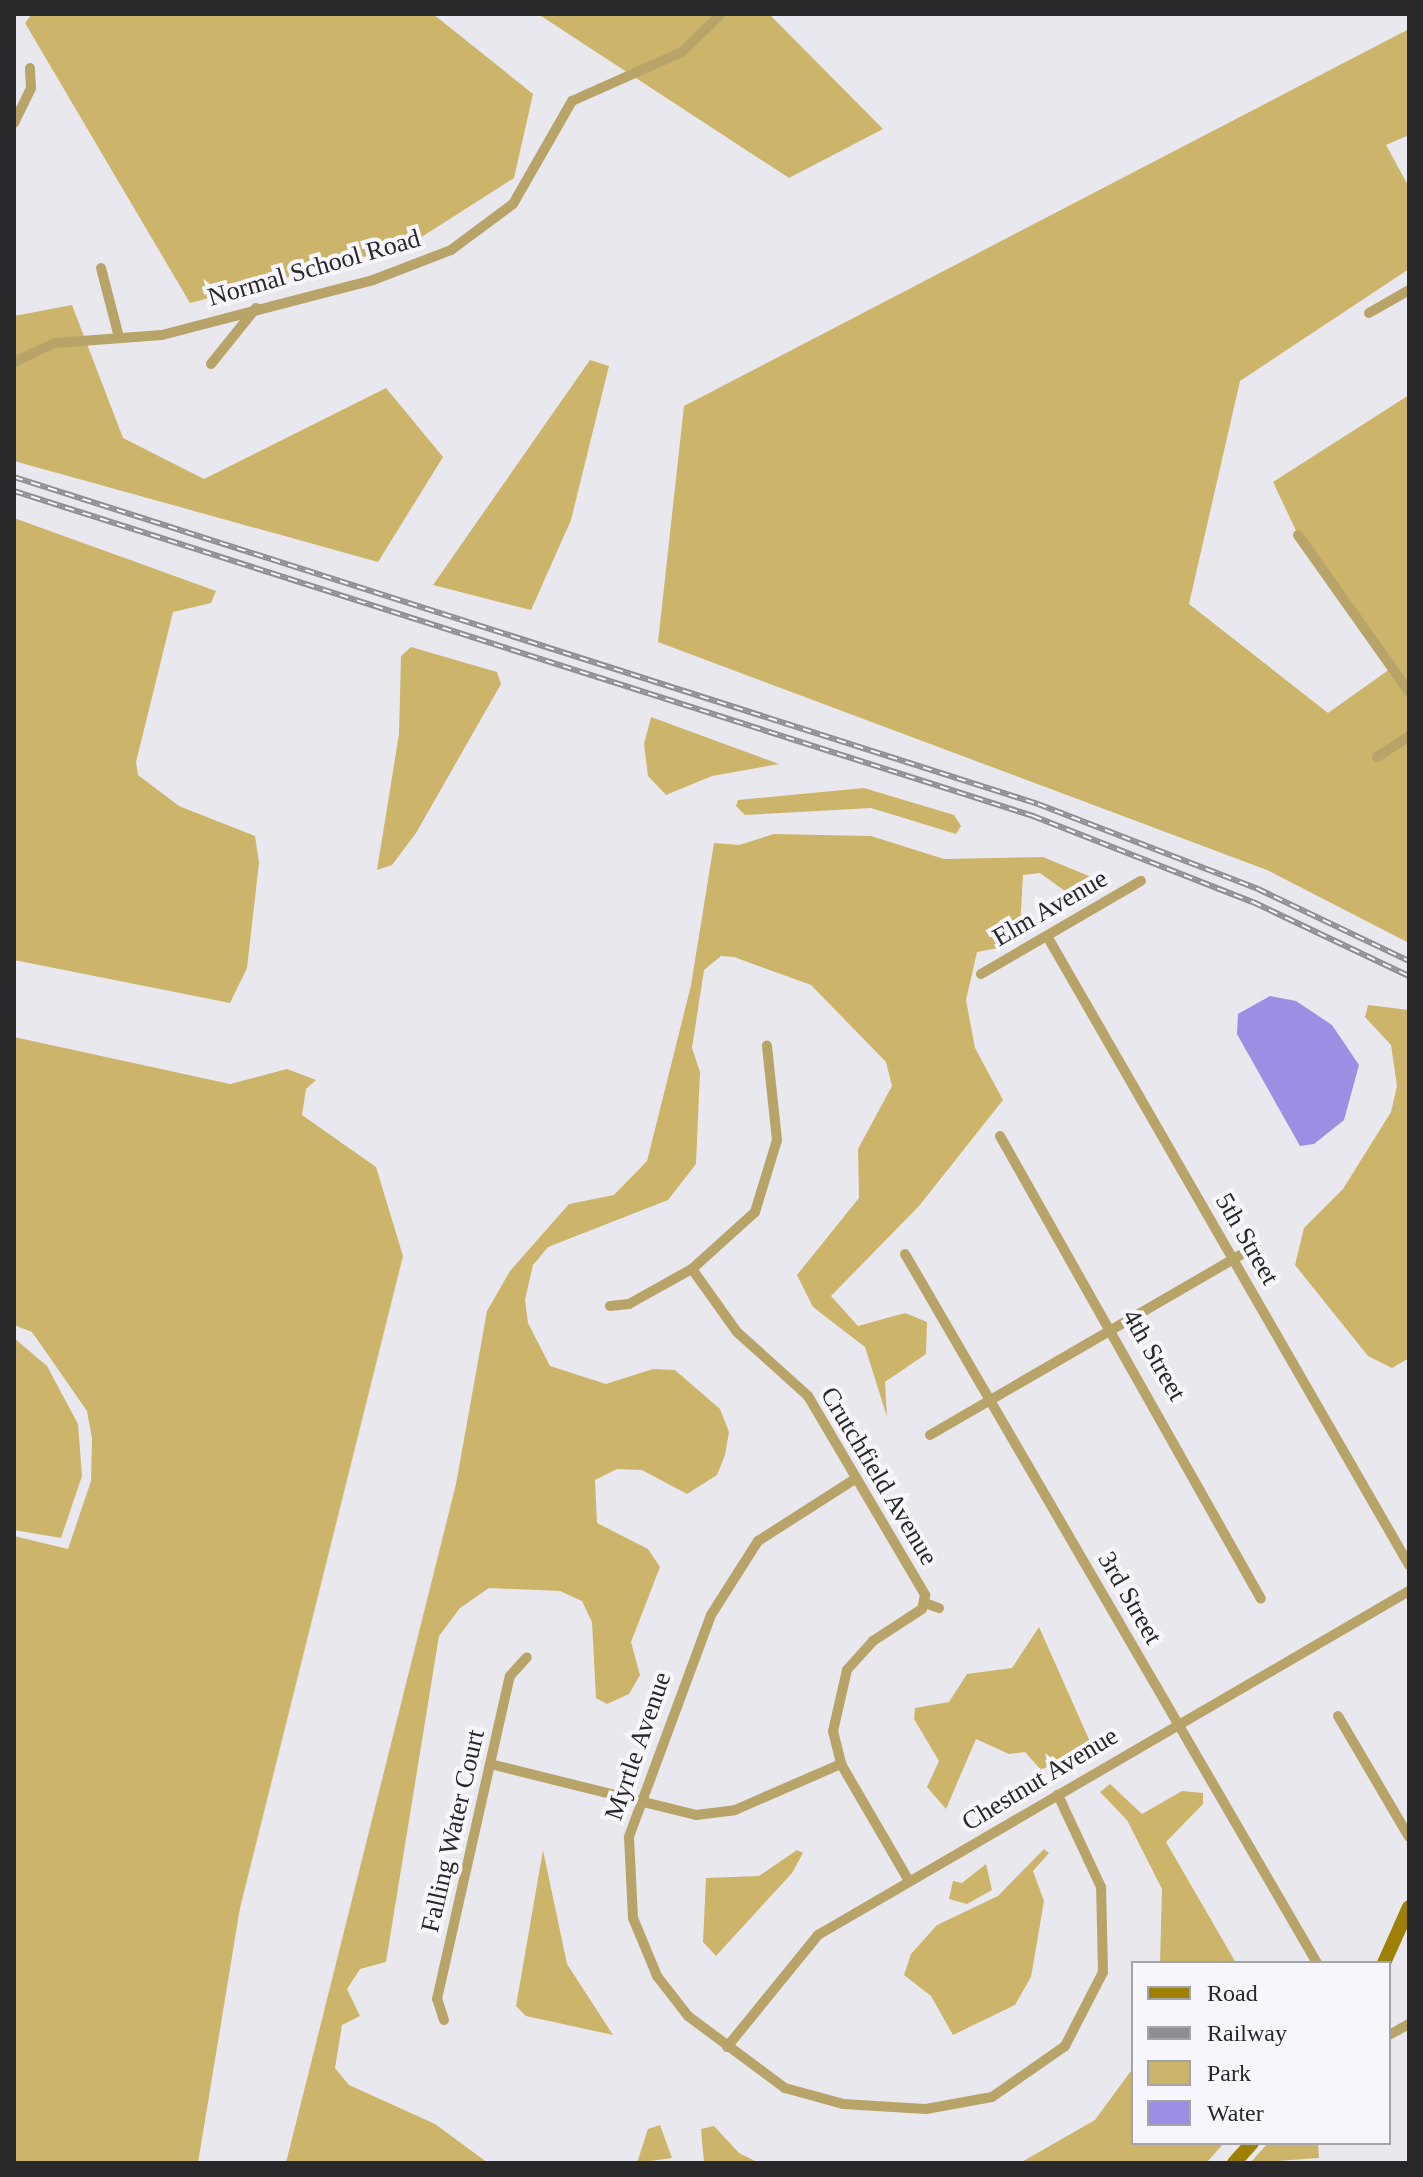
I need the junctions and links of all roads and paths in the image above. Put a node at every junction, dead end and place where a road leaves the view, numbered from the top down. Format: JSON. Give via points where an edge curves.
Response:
{"nodes":[{"id":1,"x":721,"y":14,"type":"edge"},
{"id":2,"x":30,"y":68,"type":"dead end"},
{"id":3,"x":14,"y":123,"type":"edge"},
{"id":4,"x":101,"y":268,"type":"dead end"},
{"id":5,"x":1409,"y":290,"type":"edge"},
{"id":6,"x":256,"y":308,"type":"junction"},
{"id":7,"x":1369,"y":313,"type":"dead end"},
{"id":8,"x":119,"y":337,"type":"junction"},
{"id":9,"x":14,"y":362,"type":"edge"},
{"id":10,"x":211,"y":364,"type":"dead end"},
{"id":11,"x":1298,"y":535,"type":"dead end"},
{"id":12,"x":1409,"y":692,"type":"edge"},
{"id":13,"x":1409,"y":736,"type":"edge"},
{"id":14,"x":1377,"y":757,"type":"dead end"},
{"id":15,"x":1141,"y":881,"type":"dead end"},
{"id":16,"x":1047,"y":936,"type":"junction"},
{"id":17,"x":981,"y":974,"type":"dead end"},
{"id":18,"x":767,"y":1046,"type":"dead end"},
{"id":19,"x":1000,"y":1136,"type":"dead end"},
{"id":20,"x":1256,"y":1246,"type":"dead end"},
{"id":21,"x":905,"y":1254,"type":"dead end"},
{"id":22,"x":1233,"y":1258,"type":"junction"},
{"id":23,"x":692,"y":1269,"type":"junction"},
{"id":24,"x":610,"y":1306,"type":"dead end"},
{"id":25,"x":1113,"y":1328,"type":"junction"},
{"id":26,"x":988,"y":1400,"type":"junction"},
{"id":27,"x":930,"y":1435,"type":"dead end"},
{"id":28,"x":855,"y":1479,"type":"junction"},
{"id":29,"x":1409,"y":1565,"type":"edge"},
{"id":30,"x":1409,"y":1591,"type":"edge"},
{"id":31,"x":1261,"y":1599,"type":"dead end"},
{"id":32,"x":925,"y":1603,"type":"junction"},
{"id":33,"x":939,"y":1608,"type":"dead end"},
{"id":34,"x":527,"y":1657,"type":"dead end"},
{"id":35,"x":1338,"y":1716,"type":"dead end"},
{"id":36,"x":1178,"y":1723,"type":"junction"},
{"id":37,"x":490,"y":1764,"type":"junction"},
{"id":38,"x":841,"y":1764,"type":"junction"},
{"id":39,"x":1058,"y":1795,"type":"junction"},
{"id":40,"x":637,"y":1799,"type":"junction"},
{"id":41,"x":1409,"y":1837,"type":"edge"},
{"id":42,"x":909,"y":1881,"type":"junction"},
{"id":43,"x":1409,"y":1907,"type":"edge"},
{"id":44,"x":1316,"y":1961,"type":"edge"},
{"id":45,"x":1385,"y":1961,"type":"edge"},
{"id":46,"x":444,"y":2020,"type":"dead end"},
{"id":47,"x":1409,"y":2024,"type":"edge"},
{"id":48,"x":1391,"y":2034,"type":"edge"},
{"id":49,"x":727,"y":2047,"type":"junction"},
{"id":50,"x":1250,"y":2145,"type":"edge"},
{"id":51,"x":1234,"y":2163,"type":"edge"}],
"edges":[{"from":1,"to":6,"type":"street","name":"Normal School Road","via":[[682,52],[572,101],[556,120],[532,177],[482,232],[404,271]]},
{"from":2,"to":3,"type":"street","via":[[31,88]]},
{"from":4,"to":8,"type":"street"},
{"from":5,"to":7,"type":"street"},
{"from":6,"to":8,"type":"street","name":"Normal School Road","via":[[162,335]]},
{"from":6,"to":10,"type":"street"},
{"from":8,"to":9,"type":"street","name":"Normal School Road","via":[[55,343]]},
{"from":11,"to":12,"type":"street"},
{"from":13,"to":14,"type":"street"},
{"from":15,"to":16,"type":"street","name":"Elm Avenue"},
{"from":16,"to":17,"type":"street","name":"Elm Avenue"},
{"from":16,"to":22,"type":"street","name":"5th Street"},
{"from":18,"to":23,"type":"street","via":[[777,1140],[768,1186],[737,1234]]},
{"from":19,"to":25,"type":"street","name":"4th Street"},
{"from":20,"to":22,"type":"street"},
{"from":21,"to":26,"type":"street","name":"3rd Street"},
{"from":22,"to":25,"type":"street"},
{"from":22,"to":29,"type":"street","name":"5th Street"},
{"from":23,"to":24,"type":"street","via":[[629,1304]]},
{"from":23,"to":28,"type":"street","name":"Crutchfield Avenue","via":[[729,1322],[808,1396]]},
{"from":25,"to":26,"type":"street"},
{"from":25,"to":31,"type":"street","name":"4th Street"},
{"from":26,"to":27,"type":"street"},
{"from":26,"to":36,"type":"street","name":"3rd Street"},
{"from":28,"to":32,"type":"street","name":"Crutchfield Avenue"},
{"from":28,"to":40,"type":"street","name":"Myrtle Avenue","via":[[777,1526],[740,1560]]},
{"from":30,"to":36,"type":"street","name":"Chestnut Avenue"},
{"from":32,"to":33,"type":"street"},
{"from":32,"to":38,"type":"street","name":"Crutchfield Avenue","via":[[847,1670],[835,1711]]},
{"from":34,"to":37,"type":"street","name":"Falling Water Court","via":[[510,1676]]},
{"from":35,"to":41,"type":"street"},
{"from":36,"to":39,"type":"street","name":"Chestnut Avenue"},
{"from":36,"to":44,"type":"street","name":"3rd Street"},
{"from":37,"to":40,"type":"street"},
{"from":37,"to":46,"type":"street","name":"Falling Water Court","via":[[437,1999]]},
{"from":38,"to":40,"type":"street","via":[[720,1813],[671,1811]]},
{"from":38,"to":42,"type":"street","name":"Crutchfield Avenue"},
{"from":39,"to":42,"type":"street","name":"Chestnut Avenue"},
{"from":39,"to":49,"type":"street","name":"Myrtle Avenue","via":[[1093,1861],[1107,1947],[1083,2020],[1044,2066],[963,2106],[843,2104],[785,2088]]},
{"from":40,"to":49,"type":"street","name":"Myrtle Avenue","via":[[626,1862],[641,1944],[674,2000]]},
{"from":42,"to":49,"type":"street","name":"Chestnut Avenue","via":[[818,1935]]},
{"from":43,"to":45,"type":"street"},
{"from":47,"to":48,"type":"street"},
{"from":50,"to":51,"type":"street"}]}
